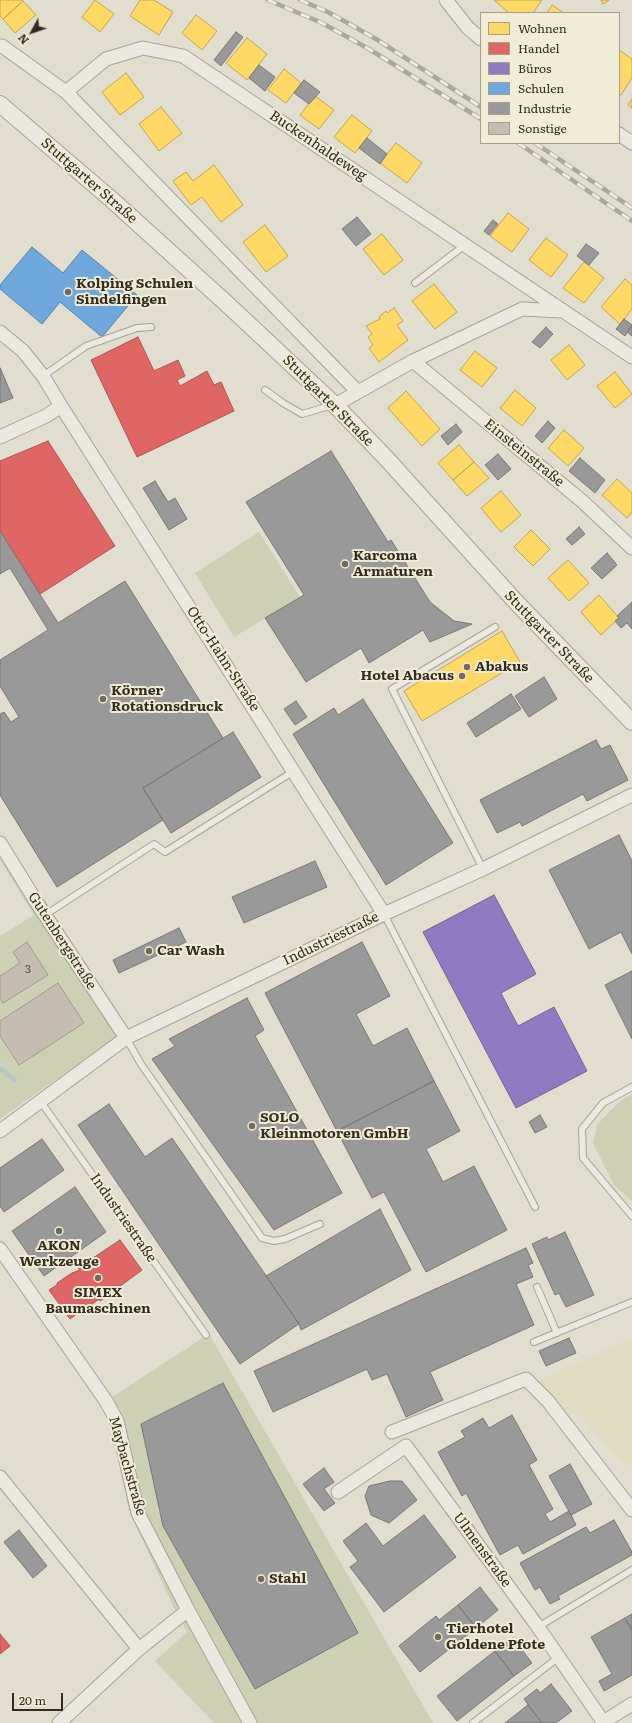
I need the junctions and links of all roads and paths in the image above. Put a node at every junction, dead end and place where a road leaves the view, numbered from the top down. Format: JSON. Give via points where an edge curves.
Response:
{"nodes":[{"id":1,"x":446,"y":0,"type":"edge"},
{"id":2,"x":480,"y":38,"type":"edge"},
{"id":3,"x":2,"y":46,"type":"dead end"},
{"id":4,"x":66,"y":92,"type":"junction"},
{"id":5,"x":0,"y":104,"type":"edge"},
{"id":6,"x":620,"y":135,"type":"edge"},
{"id":7,"x":632,"y":143,"type":"edge"},
{"id":8,"x":466,"y":244,"type":"junction"},
{"id":9,"x":416,"y":283,"type":"dead end"},
{"id":10,"x":562,"y":311,"type":"junction"},
{"id":11,"x":150,"y":327,"type":"dead end"},
{"id":12,"x":0,"y":332,"type":"edge"},
{"id":13,"x":632,"y":357,"type":"edge"},
{"id":14,"x":413,"y":362,"type":"junction"},
{"id":15,"x":43,"y":376,"type":"junction"},
{"id":16,"x":265,"y":390,"type":"dead end"},
{"id":17,"x":358,"y":392,"type":"junction"},
{"id":18,"x":335,"y":405,"type":"junction"},
{"id":19,"x":61,"y":406,"type":"junction"},
{"id":20,"x":0,"y":436,"type":"edge"},
{"id":21,"x":632,"y":548,"type":"edge"},
{"id":22,"x":495,"y":627,"type":"dead end"},
{"id":23,"x":632,"y":722,"type":"edge"},
{"id":24,"x":294,"y":771,"type":"junction"},
{"id":25,"x":632,"y":795,"type":"edge"},
{"id":26,"x":0,"y":843,"type":"edge"},
{"id":27,"x":482,"y":869,"type":"junction"},
{"id":28,"x":384,"y":914,"type":"junction"},
{"id":29,"x":44,"y":915,"type":"junction"},
{"id":30,"x":126,"y":1038,"type":"junction"},
{"id":31,"x":632,"y":1087,"type":"edge"},
{"id":32,"x":41,"y":1102,"type":"junction"},
{"id":33,"x":0,"y":1131,"type":"edge"},
{"id":34,"x":535,"y":1207,"type":"dead end"},
{"id":35,"x":632,"y":1216,"type":"edge"},
{"id":36,"x":320,"y":1224,"type":"dead end"},
{"id":37,"x":0,"y":1249,"type":"edge"},
{"id":38,"x":537,"y":1287,"type":"dead end"},
{"id":39,"x":632,"y":1302,"type":"edge"},
{"id":40,"x":557,"y":1333,"type":"junction"},
{"id":41,"x":206,"y":1335,"type":"dead end"},
{"id":42,"x":534,"y":1342,"type":"dead end"},
{"id":43,"x":392,"y":1432,"type":"dead end"},
{"id":44,"x":0,"y":1477,"type":"edge"},
{"id":45,"x":338,"y":1492,"type":"dead end"},
{"id":46,"x":632,"y":1510,"type":"edge"},
{"id":47,"x":632,"y":1570,"type":"edge"},
{"id":48,"x":188,"y":1610,"type":"junction"},
{"id":49,"x":538,"y":1627,"type":"junction"},
{"id":50,"x":139,"y":1649,"type":"junction"},
{"id":51,"x":559,"y":1657,"type":"junction"},
{"id":52,"x":632,"y":1704,"type":"edge"},
{"id":53,"x":59,"y":1723,"type":"edge"},
{"id":54,"x":250,"y":1723,"type":"edge"},
{"id":55,"x":473,"y":1723,"type":"edge"},
{"id":56,"x":603,"y":1723,"type":"edge"}],
"edges":[{"from":1,"to":2,"type":"street","via":[[468,28]]},
{"from":3,"to":4,"type":"street","name":"Stuttgarter Straße"},
{"from":4,"to":8,"type":"street","name":"Buckenhaldeweg","via":[[106,59],[143,48],[183,56]]},
{"from":4,"to":17,"type":"street","name":"Stuttgarter Straße"},
{"from":5,"to":18,"type":"street","name":"Stuttgarter Straße","via":[[117,205]]},
{"from":6,"to":7,"type":"street"},
{"from":8,"to":9,"type":"lane"},
{"from":8,"to":10,"type":"street","name":"Buckenhaldeweg"},
{"from":10,"to":13,"type":"street","name":"Buckenhaldeweg"},
{"from":10,"to":14,"type":"street","via":[[522,309]]},
{"from":11,"to":15,"type":"lane","via":[[137,328],[86,346]]},
{"from":12,"to":15,"type":"street","name":"Otto-Hahn-Straße","via":[[23,351]]},
{"from":14,"to":17,"type":"street"},
{"from":14,"to":21,"type":"street","name":"Einsteinstraße","via":[[582,500]]},
{"from":15,"to":19,"type":"street","name":"Otto-Hahn-Straße"},
{"from":16,"to":18,"type":"lane","via":[[302,414]]},
{"from":17,"to":18,"type":"street"},
{"from":18,"to":23,"type":"street","name":"Stuttgarter Straße","via":[[530,618]]},
{"from":19,"to":20,"type":"street","via":[[46,416]]},
{"from":19,"to":24,"type":"street","name":"Otto-Hahn-Straße"},
{"from":22,"to":27,"type":"lane","via":[[392,689]]},
{"from":24,"to":28,"type":"street","name":"Otto-Hahn-Straße"},
{"from":24,"to":29,"type":"lane","via":[[164,852],[154,844]]},
{"from":25,"to":27,"type":"street","name":"Industriestraße"},
{"from":26,"to":29,"type":"street","name":"Gutenbergstraße"},
{"from":27,"to":28,"type":"street","name":"Industriestraße"},
{"from":28,"to":30,"type":"street","name":"Industriestraße"},
{"from":28,"to":34,"type":"lane"},
{"from":29,"to":30,"type":"street","name":"Gutenbergstraße"},
{"from":30,"to":32,"type":"street","name":"Industriestraße"},
{"from":30,"to":36,"type":"lane","via":[[141,1064],[262,1238],[274,1241],[285,1239]]},
{"from":31,"to":35,"type":"lane","via":[[603,1103],[582,1129],[582,1158]]},
{"from":32,"to":33,"type":"street","name":"Industriestraße"},
{"from":32,"to":41,"type":"lane","name":"Industriestraße"},
{"from":37,"to":48,"type":"street","name":"Maybachstraße","via":[[106,1401],[117,1421],[138,1513]]},
{"from":38,"to":40,"type":"lane"},
{"from":39,"to":40,"type":"lane"},
{"from":40,"to":42,"type":"lane"},
{"from":43,"to":46,"type":"street","via":[[526,1379],[548,1401]]},
{"from":44,"to":50,"type":"street"},
{"from":45,"to":49,"type":"street","name":"Ulmenstraße","via":[[406,1446]]},
{"from":47,"to":49,"type":"lane"},
{"from":48,"to":50,"type":"street"},
{"from":48,"to":54,"type":"street","name":"Maybachstraße"},
{"from":49,"to":51,"type":"street","name":"Ulmenstraße"},
{"from":50,"to":53,"type":"street"},
{"from":51,"to":55,"type":"lane"},
{"from":51,"to":56,"type":"street","name":"Ulmenstraße"},
{"from":52,"to":56,"type":"street","name":"Ulmenstraße"}]}
